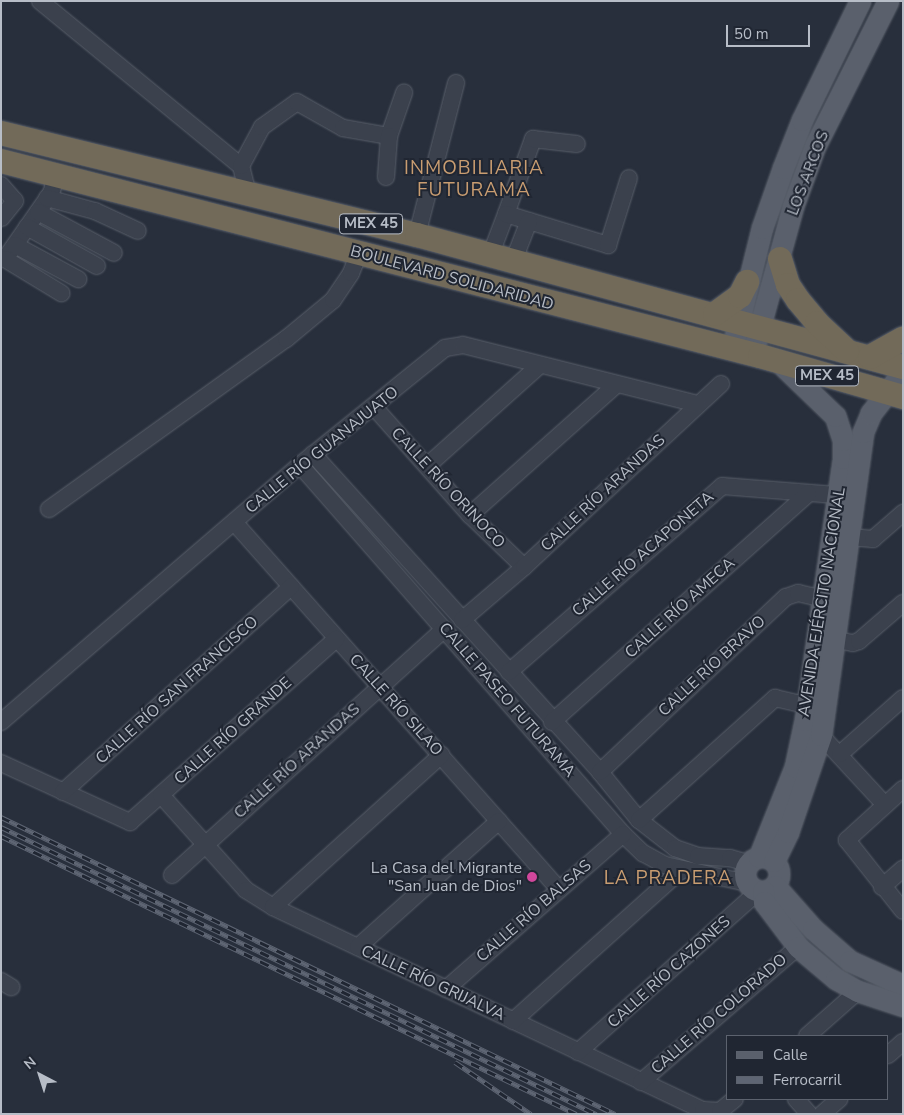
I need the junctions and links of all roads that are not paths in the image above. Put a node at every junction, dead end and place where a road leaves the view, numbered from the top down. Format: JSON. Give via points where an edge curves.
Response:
{"nodes":[{"id":1,"x":40,"y":1,"type":"edge"},
{"id":2,"x":860,"y":1,"type":"edge"},
{"id":3,"x":888,"y":1,"type":"edge"},
{"id":4,"x":456,"y":83,"type":"dead end"},
{"id":5,"x":404,"y":93,"type":"dead end"},
{"id":6,"x":1,"y":133,"type":"edge"},
{"id":7,"x":389,"y":136,"type":"junction"},
{"id":8,"x":577,"y":144,"type":"dead end"},
{"id":9,"x":1,"y":161,"type":"edge"},
{"id":10,"x":240,"y":166,"type":"junction"},
{"id":11,"x":57,"y":175,"type":"junction"},
{"id":12,"x":386,"y":177,"type":"dead end"},
{"id":13,"x":629,"y":178,"type":"dead end"},
{"id":14,"x":1,"y":185,"type":"edge"},
{"id":15,"x":248,"y":194,"type":"junction"},
{"id":16,"x":47,"y":198,"type":"junction"},
{"id":17,"x":38,"y":212,"type":"junction"},
{"id":18,"x":506,"y":214,"type":"junction"},
{"id":19,"x":1,"y":218,"type":"edge"},
{"id":20,"x":529,"y":221,"type":"junction"},
{"id":21,"x":27,"y":227,"type":"junction"},
{"id":22,"x":138,"y":231,"type":"dead end"},
{"id":23,"x":418,"y":235,"type":"junction"},
{"id":24,"x":15,"y":245,"type":"junction"},
{"id":25,"x":114,"y":252,"type":"dead end"},
{"id":26,"x":359,"y":253,"type":"junction"},
{"id":27,"x":490,"y":256,"type":"junction"},
{"id":28,"x":780,"y":259,"type":"junction"},
{"id":29,"x":513,"y":262,"type":"junction"},
{"id":30,"x":97,"y":266,"type":"dead end"},
{"id":31,"x":78,"y":279,"type":"dead end"},
{"id":32,"x":747,"y":282,"type":"junction"},
{"id":33,"x":488,"y":287,"type":"junction"},
{"id":34,"x":616,"y":290,"type":"junction"},
{"id":35,"x":61,"y":293,"type":"dead end"},
{"id":36,"x":715,"y":314,"type":"junction"},
{"id":37,"x":749,"y":324,"type":"junction"},
{"id":38,"x":903,"y":339,"type":"edge"},
{"id":39,"x":742,"y":352,"type":"junction"},
{"id":40,"x":860,"y":356,"type":"junction"},
{"id":41,"x":780,"y":364,"type":"junction"},
{"id":42,"x":539,"y":366,"type":"junction"},
{"id":43,"x":903,"y":367,"type":"edge"},
{"id":44,"x":903,"y":372,"type":"edge"},
{"id":45,"x":721,"y":384,"type":"dead end"},
{"id":46,"x":616,"y":385,"type":"junction"},
{"id":47,"x":894,"y":394,"type":"edge"},
{"id":48,"x":698,"y":404,"type":"junction"},
{"id":49,"x":374,"y":407,"type":"junction"},
{"id":50,"x":313,"y":454,"type":"junction"},
{"id":51,"x":300,"y":465,"type":"junction"},
{"id":52,"x":427,"y":466,"type":"junction"},
{"id":53,"x":808,"y":494,"type":"junction"},
{"id":54,"x":848,"y":496,"type":"junction"},
{"id":55,"x":49,"y":509,"type":"dead end"},
{"id":56,"x":903,"y":513,"type":"edge"},
{"id":57,"x":470,"y":515,"type":"junction"},
{"id":58,"x":234,"y":522,"type":"junction"},
{"id":59,"x":850,"y":537,"type":"junction"},
{"id":60,"x":524,"y":567,"type":"junction"},
{"id":61,"x":290,"y":587,"type":"junction"},
{"id":62,"x":830,"y":600,"type":"junction"},
{"id":63,"x":903,"y":603,"type":"edge"},
{"id":64,"x":448,"y":604,"type":"junction"},
{"id":65,"x":433,"y":616,"type":"junction"},
{"id":66,"x":462,"y":620,"type":"junction"},
{"id":67,"x":444,"y":629,"type":"junction"},
{"id":68,"x":336,"y":639,"type":"junction"},
{"id":69,"x":832,"y":639,"type":"junction"},
{"id":70,"x":483,"y":645,"type":"junction"},
{"id":71,"x":469,"y":657,"type":"junction"},
{"id":72,"x":509,"y":672,"type":"junction"},
{"id":73,"x":380,"y":686,"type":"junction"},
{"id":74,"x":903,"y":698,"type":"edge"},
{"id":75,"x":806,"y":712,"type":"junction"},
{"id":76,"x":1,"y":722,"type":"edge"},
{"id":77,"x":552,"y":722,"type":"junction"},
{"id":78,"x":821,"y":735,"type":"junction"},
{"id":79,"x":573,"y":745,"type":"junction"},
{"id":80,"x":840,"y":754,"type":"junction"},
{"id":81,"x":441,"y":755,"type":"junction"},
{"id":82,"x":558,"y":757,"type":"junction"},
{"id":83,"x":1,"y":763,"type":"edge"},
{"id":84,"x":600,"y":772,"type":"junction"},
{"id":85,"x":903,"y":789,"type":"edge"},
{"id":86,"x":63,"y":792,"type":"junction"},
{"id":87,"x":162,"y":795,"type":"junction"},
{"id":88,"x":885,"y":805,"type":"junction"},
{"id":89,"x":639,"y":820,"type":"junction"},
{"id":90,"x":498,"y":821,"type":"junction"},
{"id":91,"x":623,"y":834,"type":"junction"},
{"id":92,"x":205,"y":845,"type":"junction"},
{"id":93,"x":903,"y":869,"type":"edge"},
{"id":94,"x":680,"y":871,"type":"junction"},
{"id":95,"x":172,"y":875,"type":"dead end"},
{"id":96,"x":761,"y":876,"type":"junction"},
{"id":97,"x":882,"y":886,"type":"junction"},
{"id":98,"x":558,"y":888,"type":"junction"},
{"id":99,"x":273,"y":907,"type":"junction"},
{"id":100,"x":903,"y":911,"type":"edge"},
{"id":101,"x":798,"y":947,"type":"junction"},
{"id":102,"x":358,"y":948,"type":"junction"},
{"id":103,"x":903,"y":985,"type":"edge"},
{"id":104,"x":446,"y":989,"type":"junction"},
{"id":105,"x":858,"y":992,"type":"junction"},
{"id":106,"x":903,"y":1006,"type":"edge"},
{"id":107,"x":513,"y":1021,"type":"junction"},
{"id":108,"x":808,"y":1035,"type":"edge"},
{"id":109,"x":903,"y":1042,"type":"edge"},
{"id":110,"x":578,"y":1052,"type":"junction"},
{"id":111,"x":889,"y":1054,"type":"edge"},
{"id":112,"x":641,"y":1082,"type":"junction"},
{"id":113,"x":734,"y":1100,"type":"edge"},
{"id":114,"x":797,"y":1100,"type":"edge"},
{"id":115,"x":838,"y":1100,"type":"edge"},
{"id":116,"x":810,"y":1114,"type":"edge"},
{"id":117,"x":822,"y":1114,"type":"edge"}],
"edges":[{"from":1,"to":10,"type":"street"},
{"from":2,"to":32,"type":"main road","name":"LOS ARCOS","via":[[802,120],[762,228]]},
{"from":3,"to":28,"type":"main road","name":"LOS ARCOS","via":[[815,146],[793,206]]},
{"from":4,"to":23,"type":"street"},
{"from":5,"to":7,"type":"street"},
{"from":6,"to":15,"type":"highway","name":"BOULEVARD SOLIDARIDAD","number":"MEX 45"},
{"from":7,"to":10,"type":"street","via":[[344,128],[297,102],[262,127]]},
{"from":7,"to":12,"type":"street"},
{"from":8,"to":18,"type":"street","via":[[533,139]]},
{"from":9,"to":11,"type":"highway","name":"BOULEVARD SOLIDARIDAD","number":"MEX 45"},
{"from":10,"to":15,"type":"street"},
{"from":11,"to":16,"type":"street"},
{"from":11,"to":26,"type":"highway","name":"BOULEVARD SOLIDARIDAD","number":"MEX 45"},
{"from":13,"to":20,"type":"street","via":[[608,244]]},
{"from":14,"to":19,"type":"street","via":[[15,201]]},
{"from":15,"to":23,"type":"highway","name":"BOULEVARD SOLIDARIDAD","number":"MEX 45"},
{"from":16,"to":17,"type":"street"},
{"from":16,"to":22,"type":"street","via":[[95,211]]},
{"from":17,"to":21,"type":"street"},
{"from":17,"to":25,"type":"street"},
{"from":18,"to":20,"type":"street"},
{"from":18,"to":27,"type":"street"},
{"from":20,"to":29,"type":"street"},
{"from":21,"to":24,"type":"street"},
{"from":21,"to":30,"type":"street"},
{"from":23,"to":27,"type":"highway","name":"BOULEVARD SOLIDARIDAD","number":"MEX 45"},
{"from":24,"to":31,"type":"street"},
{"from":24,"to":35,"type":"street","via":[[5,259]]},
{"from":26,"to":33,"type":"highway","name":"BOULEVARD SOLIDARIDAD","number":"MEX 45"},
{"from":26,"to":55,"type":"street","via":[[351,273],[333,300],[286,339]]},
{"from":27,"to":29,"type":"highway","name":"BOULEVARD SOLIDARIDAD","number":"MEX 45"},
{"from":28,"to":37,"type":"main road","name":"LOS ARCOS"},
{"from":28,"to":40,"type":"highway","via":[[788,286],[798,300],[817,323]]},
{"from":29,"to":34,"type":"highway","name":"BOULEVARD SOLIDARIDAD","number":"MEX 45"},
{"from":32,"to":36,"type":"highway","via":[[740,296]]},
{"from":32,"to":37,"type":"main road","name":"LOS ARCOS"},
{"from":33,"to":34,"type":"highway","via":[[490,274],[502,270],[584,289]]},
{"from":33,"to":39,"type":"highway","name":"BOULEVARD SOLIDARIDAD","number":"MEX 45"},
{"from":34,"to":36,"type":"highway","name":"BOULEVARD SOLIDARIDAD","number":"MEX 45"},
{"from":36,"to":37,"type":"highway","name":"BOULEVARD SOLIDARIDAD","number":"MEX 45"},
{"from":37,"to":39,"type":"main road","name":"LOS ARCOS"},
{"from":37,"to":40,"type":"highway","name":"BOULEVARD SOLIDARIDAD","number":"MEX 45"},
{"from":38,"to":40,"type":"highway"},
{"from":39,"to":41,"type":"highway","name":"BOULEVARD SOLIDARIDAD","number":"MEX 45"},
{"from":40,"to":43,"type":"highway","name":"BOULEVARD SOLIDARIDAD","number":"MEX 45"},
{"from":41,"to":47,"type":"highway","name":"BOULEVARD SOLIDARIDAD","number":"MEX 45"},
{"from":41,"to":54,"type":"main road","name":"AVENIDA EJÉRCITO NACIONAL","via":[[835,416],[843,440]]},
{"from":42,"to":46,"type":"street","name":"CALLE RÍO GUANAJUATO"},
{"from":42,"to":49,"type":"street","name":"CALLE RÍO GUANAJUATO","via":[[454,344]]},
{"from":42,"to":52,"type":"street"},
{"from":44,"to":47,"type":"main road","name":"AVENIDA EJÉRCITO NACIONAL"},
{"from":45,"to":48,"type":"street","name":"CALLE RÍO ARANDAS"},
{"from":46,"to":48,"type":"street","name":"CALLE RÍO GUANAJUATO"},
{"from":46,"to":57,"type":"street"},
{"from":47,"to":54,"type":"main road","name":"AVENIDA EJÉRCITO NACIONAL","via":[[863,432]]},
{"from":48,"to":60,"type":"street","name":"CALLE RÍO ARANDAS"},
{"from":49,"to":50,"type":"street","name":"CALLE RÍO GUANAJUATO"},
{"from":49,"to":52,"type":"street","name":"CALLE RÍO ORINOCO"},
{"from":50,"to":51,"type":"street","name":"CALLE RÍO GUANAJUATO"},
{"from":50,"to":64,"type":"street","name":"CALLE PASEO FUTURAMA"},
{"from":51,"to":58,"type":"street","name":"CALLE RÍO GUANAJUATO"},
{"from":51,"to":65,"type":"street","name":"CALLE PASEO FUTURAMA"},
{"from":52,"to":57,"type":"street","name":"CALLE RÍO ORINOCO"},
{"from":53,"to":54,"type":"street","name":"CALLE RÍO ACAPONETA"},
{"from":53,"to":72,"type":"street","name":"CALLE RÍO ACAPONETA","via":[[722,486]]},
{"from":53,"to":77,"type":"street","name":"CALLE RÍO AMECA"},
{"from":54,"to":59,"type":"main road","name":"AVENIDA EJÉRCITO NACIONAL"},
{"from":54,"to":62,"type":"main road","name":"AVENIDA EJÉRCITO NACIONAL"},
{"from":56,"to":59,"type":"street","via":[[873,539]]},
{"from":57,"to":60,"type":"street","name":"CALLE RÍO ORINOCO"},
{"from":58,"to":61,"type":"street","name":"CALLE RÍO SILAO"},
{"from":58,"to":76,"type":"street","name":"CALLE RÍO GUANAJUATO"},
{"from":59,"to":62,"type":"main road","name":"AVENIDA EJÉRCITO NACIONAL"},
{"from":60,"to":66,"type":"street","name":"CALLE RÍO ARANDAS"},
{"from":61,"to":68,"type":"street","name":"CALLE RÍO SILAO"},
{"from":61,"to":86,"type":"street","name":"CALLE RÍO SAN FRANCISCO"},
{"from":62,"to":69,"type":"main road","name":"AVENIDA EJÉRCITO NACIONAL"},
{"from":62,"to":75,"type":"main road","name":"AVENIDA EJÉRCITO NACIONAL"},
{"from":62,"to":84,"type":"street","name":"CALLE RÍO BRAVO","via":[[798,592],[786,597]]},
{"from":63,"to":69,"type":"street","via":[[859,641]]},
{"from":64,"to":65,"type":"street"},
{"from":64,"to":66,"type":"street","name":"CALLE PASEO FUTURAMA"},
{"from":65,"to":67,"type":"street","name":"CALLE PASEO FUTURAMA"},
{"from":66,"to":70,"type":"street","name":"CALLE PASEO FUTURAMA"},
{"from":67,"to":71,"type":"street","name":"CALLE PASEO FUTURAMA"},
{"from":67,"to":73,"type":"street","name":"CALLE RÍO ARANDAS"},
{"from":68,"to":73,"type":"street","name":"CALLE RÍO SILAO"},
{"from":68,"to":87,"type":"street","name":"CALLE RÍO GRANDE"},
{"from":69,"to":78,"type":"main road","name":"AVENIDA EJÉRCITO NACIONAL"},
{"from":70,"to":71,"type":"street"},
{"from":70,"to":72,"type":"street","name":"CALLE PASEO FUTURAMA"},
{"from":71,"to":82,"type":"street","name":"CALLE PASEO FUTURAMA"},
{"from":72,"to":77,"type":"street","name":"CALLE PASEO FUTURAMA"},
{"from":73,"to":81,"type":"street","name":"CALLE RÍO SILAO"},
{"from":73,"to":92,"type":"street","name":"CALLE RÍO ARANDAS"},
{"from":74,"to":80,"type":"street"},
{"from":75,"to":78,"type":"street"},
{"from":75,"to":89,"type":"street","via":[[775,698]]},
{"from":75,"to":96,"type":"main road","name":"AVENIDA EJÉRCITO NACIONAL","via":[[795,766]]},
{"from":77,"to":79,"type":"street","name":"CALLE PASEO FUTURAMA"},
{"from":78,"to":80,"type":"street"},
{"from":78,"to":96,"type":"main road","name":"AVENIDA EJÉRCITO NACIONAL","via":[[792,824]]},
{"from":79,"to":82,"type":"street"},
{"from":79,"to":84,"type":"street","name":"CALLE PASEO FUTURAMA"},
{"from":80,"to":88,"type":"street"},
{"from":81,"to":90,"type":"street","name":"CALLE RÍO SILAO"},
{"from":81,"to":99,"type":"street"},
{"from":82,"to":91,"type":"street","name":"CALLE PASEO FUTURAMA"},
{"from":83,"to":86,"type":"street"},
{"from":84,"to":89,"type":"street","name":"CALLE PASEO FUTURAMA"},
{"from":85,"to":88,"type":"street"},
{"from":86,"to":87,"type":"street","name":"CALLE RÍO GRANDE","via":[[130,822]]},
{"from":87,"to":92,"type":"street","name":"CALLE RÍO GRIJALVA"},
{"from":88,"to":97,"type":"street","via":[[847,840]]},
{"from":89,"to":96,"type":"street","name":"CALLE PASEO FUTURAMA","via":[[675,848],[698,856],[730,858]]},
{"from":90,"to":98,"type":"street","name":"CALLE RÍO SILAO"},
{"from":90,"to":102,"type":"street"},
{"from":91,"to":94,"type":"street","name":"CALLE PASEO FUTURAMA","via":[[643,853]]},
{"from":91,"to":98,"type":"street","name":"CALLE RÍO BALSAS"},
{"from":92,"to":95,"type":"street","name":"CALLE RÍO ARANDAS"},
{"from":92,"to":99,"type":"street","name":"CALLE RÍO GRIJALVA","via":[[246,890]]},
{"from":93,"to":97,"type":"street"},
{"from":94,"to":96,"type":"street","name":"CALLE PASEO FUTURAMA"},
{"from":94,"to":107,"type":"street"},
{"from":96,"to":101,"type":"main road","via":[[764,902]]},
{"from":96,"to":103,"type":"main road","via":[[850,961]]},
{"from":96,"to":110,"type":"street","name":"CALLE RÍO CAZONES"},
{"from":97,"to":100,"type":"street"},
{"from":98,"to":104,"type":"street","name":"CALLE RÍO BALSAS"},
{"from":99,"to":102,"type":"street","name":"CALLE RÍO GRIJALVA"},
{"from":101,"to":105,"type":"main road","via":[[836,979]]},
{"from":101,"to":112,"type":"street","name":"CALLE RÍO COLORADO"},
{"from":102,"to":104,"type":"street","name":"CALLE RÍO GRIJALVA"},
{"from":104,"to":107,"type":"street","name":"CALLE RÍO GRIJALVA"},
{"from":105,"to":106,"type":"main road"},
{"from":105,"to":108,"type":"street"},
{"from":107,"to":110,"type":"street","name":"CALLE RÍO GRIJALVA"},
{"from":109,"to":111,"type":"street"},
{"from":110,"to":112,"type":"street","name":"CALLE RÍO GRIJALVA"},
{"from":112,"to":113,"type":"street","name":"CALLE RÍO GRIJALVA","via":[[710,1112],[720,1111]]},
{"from":114,"to":116,"type":"street"},
{"from":115,"to":117,"type":"street"}]}
